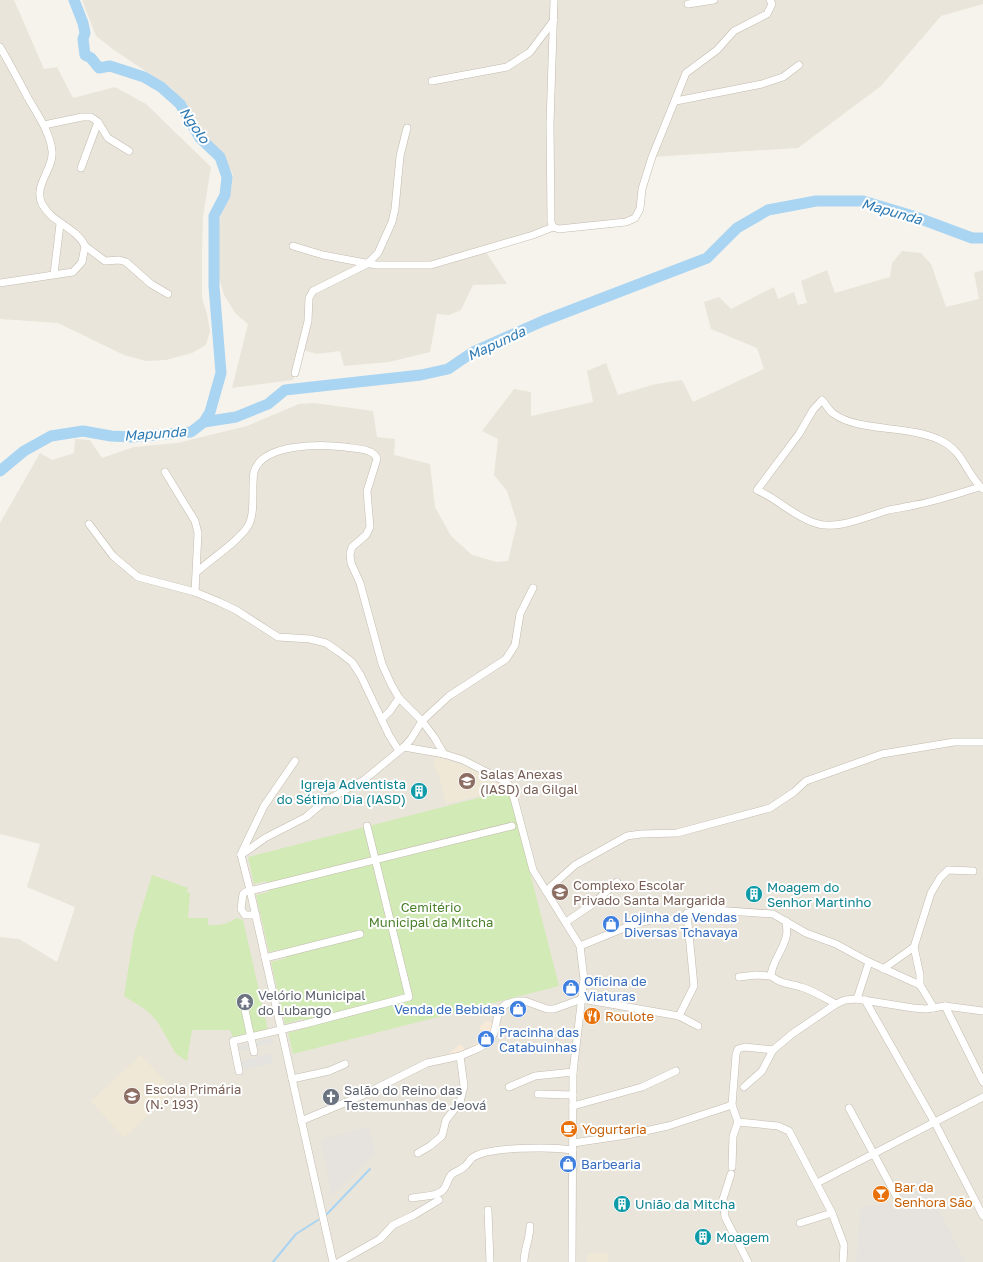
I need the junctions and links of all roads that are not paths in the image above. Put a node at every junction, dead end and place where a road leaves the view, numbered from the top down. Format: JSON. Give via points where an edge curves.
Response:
{"nodes":[{"id":1,"x":554,"y":0,"type":"edge"},
{"id":2,"x":714,"y":0,"type":"edge"},
{"id":3,"x":770,"y":0,"type":"edge"},
{"id":4,"x":688,"y":4,"type":"dead end"},
{"id":5,"x":554,"y":20,"type":"junction"},
{"id":6,"x":0,"y":47,"type":"edge"},
{"id":7,"x":799,"y":65,"type":"dead end"},
{"id":8,"x":432,"y":82,"type":"dead end"},
{"id":9,"x":676,"y":101,"type":"junction"},
{"id":10,"x":98,"y":122,"type":"junction"},
{"id":11,"x":44,"y":126,"type":"junction"},
{"id":12,"x":407,"y":128,"type":"dead end"},
{"id":13,"x":129,"y":151,"type":"dead end"},
{"id":14,"x":81,"y":168,"type":"dead end"},
{"id":15,"x":60,"y":224,"type":"junction"},
{"id":16,"x":553,"y":227,"type":"junction"},
{"id":17,"x":85,"y":246,"type":"junction"},
{"id":18,"x":293,"y":246,"type":"dead end"},
{"id":19,"x":367,"y":264,"type":"junction"},
{"id":20,"x":54,"y":274,"type":"junction"},
{"id":21,"x":0,"y":284,"type":"edge"},
{"id":22,"x":168,"y":294,"type":"dead end"},
{"id":23,"x":294,"y":373,"type":"dead end"},
{"id":24,"x":165,"y":472,"type":"dead end"},
{"id":25,"x":981,"y":488,"type":"edge"},
{"id":26,"x":89,"y":524,"type":"dead end"},
{"id":27,"x":198,"y":571,"type":"junction"},
{"id":28,"x":533,"y":588,"type":"dead end"},
{"id":29,"x":195,"y":592,"type":"junction"},
{"id":30,"x":399,"y":698,"type":"junction"},
{"id":31,"x":382,"y":719,"type":"junction"},
{"id":32,"x":422,"y":721,"type":"junction"},
{"id":33,"x":983,"y":742,"type":"edge"},
{"id":34,"x":402,"y":749,"type":"junction"},
{"id":35,"x":444,"y":754,"type":"junction"},
{"id":36,"x":295,"y":761,"type":"dead end"},
{"id":37,"x":367,"y":826,"type":"dead end"},
{"id":38,"x":512,"y":826,"type":"dead end"},
{"id":39,"x":241,"y":854,"type":"junction"},
{"id":40,"x":376,"y":860,"type":"junction"},
{"id":41,"x":973,"y":871,"type":"dead end"},
{"id":42,"x":617,"y":882,"type":"dead end"},
{"id":43,"x":250,"y":890,"type":"junction"},
{"id":44,"x":546,"y":891,"type":"junction"},
{"id":45,"x":687,"y":914,"type":"junction"},
{"id":46,"x":256,"y":915,"type":"junction"},
{"id":47,"x":786,"y":921,"type":"junction"},
{"id":48,"x":566,"y":922,"type":"junction"},
{"id":49,"x":360,"y":934,"type":"dead end"},
{"id":50,"x":580,"y":946,"type":"junction"},
{"id":51,"x":914,"y":947,"type":"junction"},
{"id":52,"x":265,"y":958,"type":"junction"},
{"id":53,"x":868,"y":962,"type":"junction"},
{"id":54,"x":883,"y":969,"type":"junction"},
{"id":55,"x":771,"y":976,"type":"junction"},
{"id":56,"x":740,"y":977,"type":"dead end"},
{"id":57,"x":920,"y":985,"type":"junction"},
{"id":58,"x":582,"y":999,"type":"junction"},
{"id":59,"x":857,"y":999,"type":"junction"},
{"id":60,"x":865,"y":1000,"type":"junction"},
{"id":61,"x":836,"y":1004,"type":"junction"},
{"id":62,"x":945,"y":1006,"type":"junction"},
{"id":63,"x":934,"y":1008,"type":"junction"},
{"id":64,"x":245,"y":1010,"type":"dead end"},
{"id":65,"x":983,"y":1011,"type":"edge"},
{"id":66,"x":679,"y":1016,"type":"junction"},
{"id":67,"x":698,"y":1026,"type":"dead end"},
{"id":68,"x":281,"y":1030,"type":"junction"},
{"id":69,"x":250,"y":1037,"type":"junction"},
{"id":70,"x":773,"y":1050,"type":"junction"},
{"id":71,"x":254,"y":1052,"type":"dead end"},
{"id":72,"x":460,"y":1056,"type":"junction"},
{"id":73,"x":345,"y":1064,"type":"dead end"},
{"id":74,"x":239,"y":1070,"type":"dead end"},
{"id":75,"x":676,"y":1071,"type":"dead end"},
{"id":76,"x":573,"y":1072,"type":"junction"},
{"id":77,"x":292,"y":1079,"type":"junction"},
{"id":78,"x":983,"y":1082,"type":"edge"},
{"id":79,"x":509,"y":1087,"type":"dead end"},
{"id":80,"x":744,"y":1087,"type":"dead end"},
{"id":81,"x":538,"y":1094,"type":"dead end"},
{"id":82,"x":574,"y":1095,"type":"junction"},
{"id":83,"x":983,"y":1097,"type":"edge"},
{"id":84,"x":732,"y":1105,"type":"junction"},
{"id":85,"x":573,"y":1106,"type":"junction"},
{"id":86,"x":850,"y":1108,"type":"dead end"},
{"id":87,"x":301,"y":1121,"type":"junction"},
{"id":88,"x":738,"y":1122,"type":"junction"},
{"id":89,"x":935,"y":1123,"type":"junction"},
{"id":90,"x":573,"y":1146,"type":"junction"},
{"id":91,"x":418,"y":1152,"type":"dead end"},
{"id":92,"x":874,"y":1154,"type":"junction"},
{"id":93,"x":817,"y":1183,"type":"junction"},
{"id":94,"x":412,"y":1198,"type":"dead end"},
{"id":95,"x":439,"y":1200,"type":"dead end"},
{"id":96,"x":899,"y":1201,"type":"dead end"},
{"id":97,"x":488,"y":1210,"type":"dead end"},
{"id":98,"x":832,"y":1213,"type":"junction"},
{"id":99,"x":983,"y":1216,"type":"edge"},
{"id":100,"x":800,"y":1223,"type":"dead end"},
{"id":101,"x":530,"y":1226,"type":"dead end"},
{"id":102,"x":332,"y":1262,"type":"edge"},
{"id":103,"x":339,"y":1262,"type":"edge"},
{"id":104,"x":490,"y":1262,"type":"edge"},
{"id":105,"x":524,"y":1262,"type":"edge"},
{"id":106,"x":572,"y":1262,"type":"edge"},
{"id":107,"x":748,"y":1262,"type":"edge"},
{"id":108,"x":844,"y":1262,"type":"edge"}],
"edges":[{"from":1,"to":5,"type":"street"},
{"from":2,"to":4,"type":"street"},
{"from":3,"to":9,"type":"street","via":[[772,4],[766,14],[734,31],[717,50],[686,73]]},
{"from":5,"to":8,"type":"street","via":[[530,52],[507,67]]},
{"from":5,"to":16,"type":"street","via":[[550,124]]},
{"from":6,"to":11,"type":"street"},
{"from":7,"to":9,"type":"street","via":[[783,77],[762,84]]},
{"from":9,"to":16,"type":"street","via":[[652,157],[636,218],[626,222],[576,228]]},
{"from":10,"to":11,"type":"street","via":[[91,117]]},
{"from":10,"to":13,"type":"street","via":[[108,138]]},
{"from":10,"to":14,"type":"street"},
{"from":11,"to":15,"type":"street","via":[[52,152],[40,195],[42,204]]},
{"from":12,"to":19,"type":"street","via":[[400,156],[392,222],[378,253]]},
{"from":15,"to":17,"type":"street","via":[[76,234]]},
{"from":15,"to":20,"type":"street"},
{"from":16,"to":19,"type":"street","via":[[431,265]]},
{"from":17,"to":20,"type":"street","via":[[78,269]]},
{"from":17,"to":22,"type":"street","via":[[105,261],[126,262],[151,284]]},
{"from":18,"to":19,"type":"street"},
{"from":19,"to":23,"type":"street","via":[[313,291]]},
{"from":20,"to":21,"type":"street"},
{"from":24,"to":27,"type":"street","via":[[195,521],[198,532]]},
{"from":25,"to":25,"type":"street","via":[[959,454],[941,440],[918,432],[848,421],[833,413],[822,400],[757,490],[772,496],[794,513],[816,524],[835,525]]},
{"from":26,"to":29,"type":"street","via":[[113,556],[138,577]]},
{"from":27,"to":29,"type":"street"},
{"from":27,"to":30,"type":"street","via":[[249,525],[254,472],[266,456],[280,450],[320,446],[362,449],[373,453],[377,459],[367,491],[370,526],[366,535],[352,547],[350,554],[382,664]]},
{"from":28,"to":32,"type":"street","via":[[520,614],[515,645],[506,659],[449,696]]},
{"from":29,"to":31,"type":"street","via":[[236,610],[278,637],[326,643],[352,662]]},
{"from":30,"to":31,"type":"street"},
{"from":30,"to":32,"type":"street"},
{"from":31,"to":34,"type":"street"},
{"from":32,"to":34,"type":"street"},
{"from":32,"to":35,"type":"street"},
{"from":33,"to":44,"type":"street","via":[[954,742],[882,754],[806,781],[770,808],[677,833],[627,836],[575,865]]},
{"from":34,"to":35,"type":"street"},
{"from":34,"to":39,"type":"street","via":[[364,780],[325,801],[306,816]]},
{"from":35,"to":44,"type":"street","via":[[462,760],[511,787],[533,870]]},
{"from":36,"to":39,"type":"street","via":[[264,806]]},
{"from":37,"to":40,"type":"street"},
{"from":38,"to":40,"type":"street"},
{"from":39,"to":43,"type":"street"},
{"from":40,"to":43,"type":"street"},
{"from":40,"to":68,"type":"street","via":[[409,997]]},
{"from":41,"to":51,"type":"street","via":[[948,870],[940,878],[931,892]]},
{"from":42,"to":48,"type":"street"},
{"from":43,"to":46,"type":"street"},
{"from":43,"to":46,"type":"street","via":[[243,894],[241,910],[245,915]]},
{"from":44,"to":48,"type":"street"},
{"from":45,"to":47,"type":"street","via":[[700,908],[730,910],[773,914]]},
{"from":45,"to":50,"type":"street","via":[[676,919],[655,919],[634,924]]},
{"from":45,"to":66,"type":"street","via":[[694,986]]},
{"from":46,"to":52,"type":"street"},
{"from":47,"to":53,"type":"street"},
{"from":47,"to":55,"type":"street","via":[[787,936],[771,969]]},
{"from":48,"to":50,"type":"street"},
{"from":49,"to":52,"type":"street"},
{"from":50,"to":58,"type":"street","via":[[584,979]]},
{"from":51,"to":54,"type":"street"},
{"from":51,"to":57,"type":"street"},
{"from":52,"to":68,"type":"street"},
{"from":53,"to":54,"type":"street"},
{"from":53,"to":59,"type":"street"},
{"from":54,"to":57,"type":"street"},
{"from":55,"to":56,"type":"street"},
{"from":55,"to":61,"type":"street"},
{"from":57,"to":63,"type":"street"},
{"from":58,"to":66,"type":"street"},
{"from":58,"to":72,"type":"street","via":[[554,1009],[543,1009],[525,1001],[506,1004],[499,1010],[490,1041]]},
{"from":58,"to":76,"type":"street"},
{"from":59,"to":60,"type":"street"},
{"from":59,"to":61,"type":"street"},
{"from":60,"to":63,"type":"street","via":[[913,1008]]},
{"from":60,"to":89,"type":"street"},
{"from":61,"to":70,"type":"street"},
{"from":62,"to":63,"type":"street"},
{"from":62,"to":65,"type":"street"},
{"from":62,"to":78,"type":"street"},
{"from":64,"to":69,"type":"street"},
{"from":66,"to":67,"type":"street"},
{"from":68,"to":69,"type":"street"},
{"from":68,"to":77,"type":"street"},
{"from":69,"to":71,"type":"street"},
{"from":69,"to":74,"type":"street","via":[[233,1041]]},
{"from":70,"to":80,"type":"street","via":[[762,1071]]},
{"from":70,"to":84,"type":"street","via":[[745,1047],[738,1049]]},
{"from":72,"to":87,"type":"street","via":[[427,1063],[361,1096]]},
{"from":72,"to":91,"type":"street","via":[[464,1086],[460,1102],[446,1120],[442,1136]]},
{"from":73,"to":77,"type":"street","via":[[329,1071]]},
{"from":75,"to":85,"type":"street","via":[[642,1087]]},
{"from":76,"to":79,"type":"street","via":[[535,1076]]},
{"from":76,"to":82,"type":"street"},
{"from":77,"to":87,"type":"street"},
{"from":81,"to":82,"type":"street"},
{"from":82,"to":85,"type":"street"},
{"from":83,"to":89,"type":"street"},
{"from":84,"to":88,"type":"street"},
{"from":84,"to":90,"type":"street","via":[[647,1130]]},
{"from":85,"to":90,"type":"street"},
{"from":86,"to":92,"type":"street"},
{"from":87,"to":102,"type":"street"},
{"from":88,"to":93,"type":"street","via":[[778,1126],[789,1131]]},
{"from":88,"to":107,"type":"street","via":[[734,1136],[732,1171],[723,1199],[725,1217]]},
{"from":89,"to":92,"type":"street"},
{"from":89,"to":99,"type":"street"},
{"from":90,"to":94,"type":"street","via":[[501,1151],[477,1156],[463,1169],[450,1176],[440,1192]]},
{"from":90,"to":106,"type":"street"},
{"from":92,"to":93,"type":"street"},
{"from":92,"to":96,"type":"street"},
{"from":93,"to":98,"type":"street"},
{"from":95,"to":103,"type":"street","via":[[393,1225],[380,1240]]},
{"from":97,"to":104,"type":"street"},
{"from":98,"to":100,"type":"street"},
{"from":98,"to":108,"type":"street","via":[[844,1245]]},
{"from":101,"to":105,"type":"street","via":[[529,1240],[524,1249]]}]}
